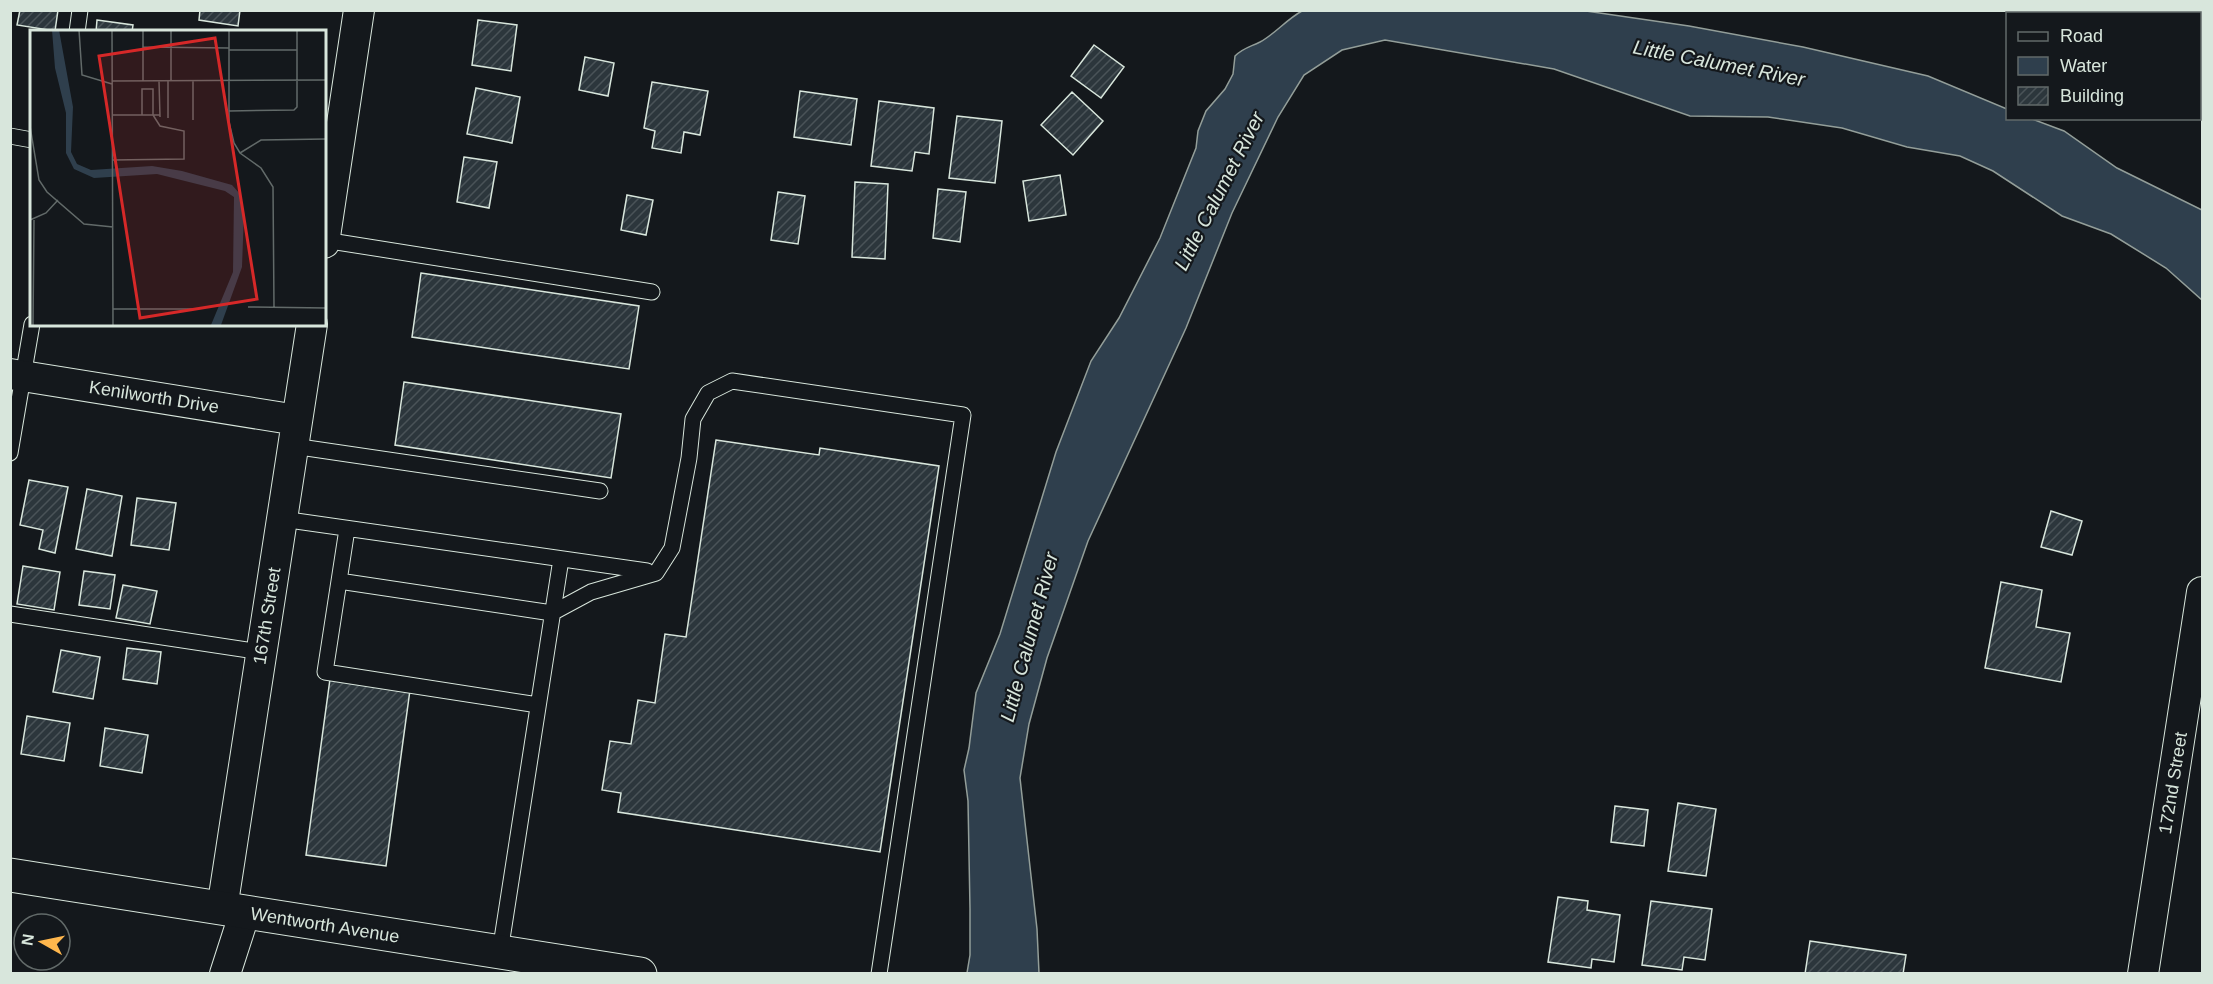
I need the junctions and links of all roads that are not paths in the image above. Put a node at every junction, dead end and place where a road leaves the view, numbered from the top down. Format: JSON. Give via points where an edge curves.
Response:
{"nodes":[{"id":1,"x":80,"y":10,"type":"edge"},
{"id":2,"x":359,"y":10,"type":"edge"},
{"id":3,"x":77,"y":30,"type":"edge"},
{"id":4,"x":10,"y":136,"type":"edge"},
{"id":5,"x":30,"y":140,"type":"edge"},
{"id":6,"x":326,"y":228,"type":"edge"},
{"id":7,"x":326,"y":241,"type":"edge"},
{"id":8,"x":652,"y":292,"type":"dead end"},
{"id":9,"x":31,"y":326,"type":"edge"},
{"id":10,"x":312,"y":326,"type":"edge"},
{"id":11,"x":17,"y":375,"type":"edge"},
{"id":12,"x":295,"y":433,"type":"junction"},
{"id":13,"x":10,"y":453,"type":"edge"},
{"id":14,"x":600,"y":491,"type":"dead end"},
{"id":15,"x":282,"y":519,"type":"junction"},
{"id":16,"x":346,"y":529,"type":"junction"},
{"id":17,"x":561,"y":559,"type":"junction"},
{"id":18,"x":656,"y":573,"type":"junction"},
{"id":19,"x":339,"y":581,"type":"junction"},
{"id":20,"x":2202,"y":592,"type":"edge"},
{"id":21,"x":552,"y":613,"type":"junction"},
{"id":22,"x":10,"y":614,"type":"edge"},
{"id":23,"x":261,"y":652,"type":"junction"},
{"id":24,"x":538,"y":705,"type":"junction"},
{"id":25,"x":10,"y":875,"type":"edge"},
{"id":26,"x":234,"y":911,"type":"junction"},
{"id":27,"x":500,"y":952,"type":"junction"},
{"id":28,"x":225,"y":974,"type":"edge"},
{"id":29,"x":640,"y":974,"type":"edge"},
{"id":30,"x":879,"y":974,"type":"edge"},
{"id":31,"x":2143,"y":974,"type":"edge"}],
"edges":[{"from":1,"to":3,"type":"lane"},
{"from":2,"to":6,"type":"street"},
{"from":4,"to":5,"type":"lane"},
{"from":7,"to":8,"type":"lane"},
{"from":9,"to":11,"type":"lane"},
{"from":10,"to":12,"type":"street","name":"167th Street"},
{"from":11,"to":12,"type":"street","name":"Kenilworth Drive"},
{"from":11,"to":13,"type":"lane"},
{"from":12,"to":14,"type":"lane"},
{"from":12,"to":15,"type":"street","name":"167th Street"},
{"from":15,"to":16,"type":"lane"},
{"from":15,"to":23,"type":"street","name":"167th Street"},
{"from":16,"to":17,"type":"lane"},
{"from":16,"to":19,"type":"lane"},
{"from":17,"to":18,"type":"lane"},
{"from":17,"to":21,"type":"lane"},
{"from":18,"to":21,"type":"lane","via":[[591,592]]},
{"from":18,"to":30,"type":"lane","via":[[672,548],[693,419],[708,393],[732,381],[963,415]]},
{"from":19,"to":21,"type":"lane"},
{"from":19,"to":24,"type":"lane","via":[[325,672]]},
{"from":20,"to":31,"type":"street","name":"172nd Street"},
{"from":21,"to":24,"type":"lane"},
{"from":22,"to":23,"type":"lane"},
{"from":23,"to":26,"type":"street","name":"167th Street"},
{"from":24,"to":27,"type":"lane"},
{"from":25,"to":26,"type":"street","name":"Wentworth Avenue"},
{"from":26,"to":27,"type":"street","name":"Wentworth Avenue"},
{"from":26,"to":28,"type":"street","name":"167th Street"},
{"from":27,"to":29,"type":"street","name":"Wentworth Avenue"}]}
